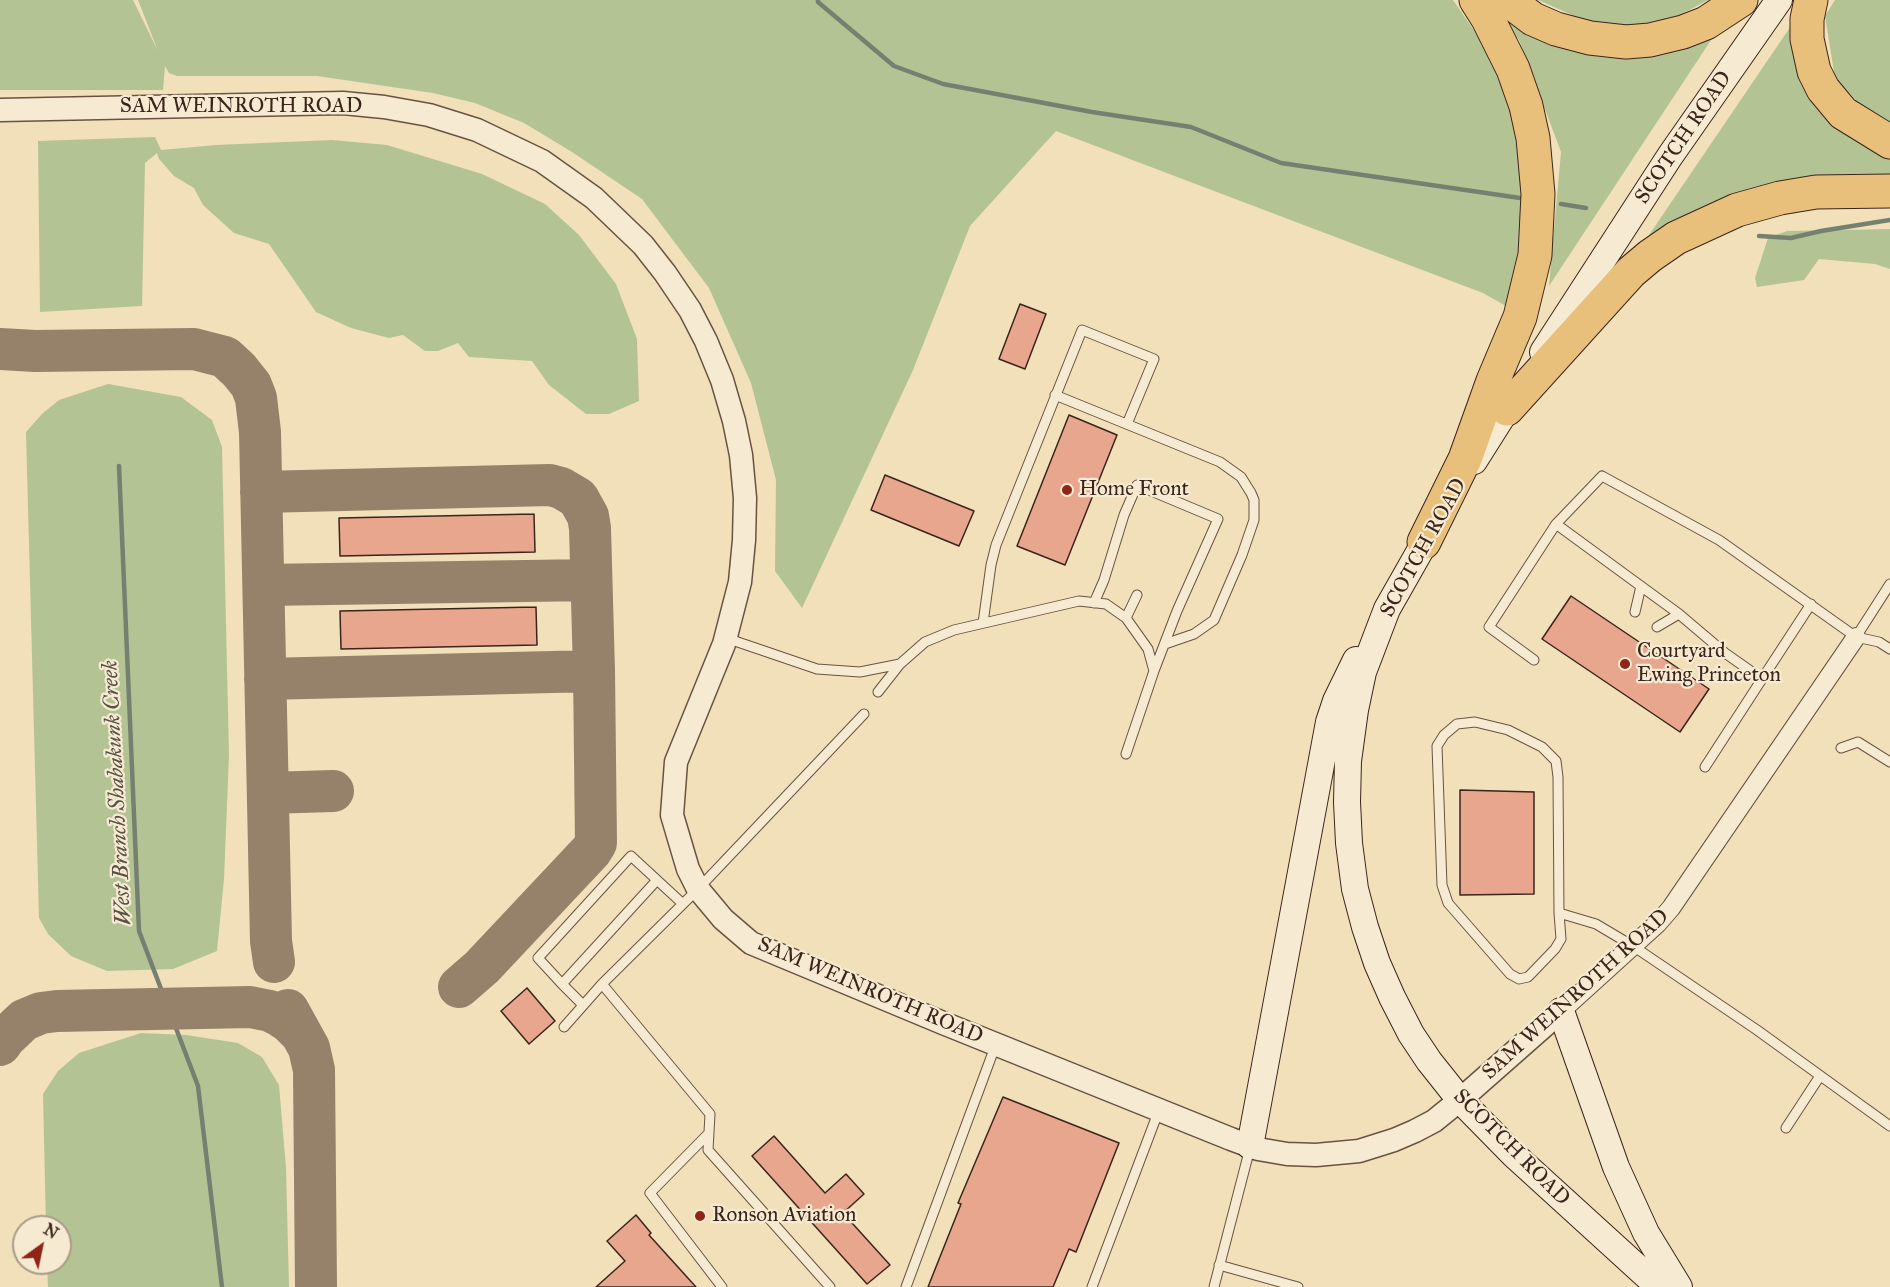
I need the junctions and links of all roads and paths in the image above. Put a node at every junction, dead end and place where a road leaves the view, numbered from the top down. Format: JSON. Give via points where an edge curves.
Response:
{"nodes":[{"id":1,"x":1476,"y":0,"type":"edge"},
{"id":2,"x":1508,"y":0,"type":"edge"},
{"id":3,"x":1741,"y":0,"type":"edge"},
{"id":4,"x":1779,"y":0,"type":"edge"},
{"id":5,"x":1811,"y":0,"type":"edge"},
{"id":6,"x":0,"y":110,"type":"edge"},
{"id":7,"x":1890,"y":142,"type":"edge"},
{"id":8,"x":1890,"y":191,"type":"edge"},
{"id":9,"x":1055,"y":395,"type":"junction"},
{"id":10,"x":1507,"y":409,"type":"junction"},
{"id":11,"x":1127,"y":424,"type":"junction"},
{"id":12,"x":1556,"y":524,"type":"junction"},
{"id":13,"x":1424,"y":542,"type":"junction"},
{"id":14,"x":1890,"y":584,"type":"edge"},
{"id":15,"x":1641,"y":586,"type":"junction"},
{"id":16,"x":1137,"y":595,"type":"dead end"},
{"id":17,"x":1094,"y":603,"type":"junction"},
{"id":18,"x":1811,"y":604,"type":"junction"},
{"id":19,"x":1387,"y":609,"type":"junction"},
{"id":20,"x":1635,"y":612,"type":"dead end"},
{"id":21,"x":1679,"y":614,"type":"junction"},
{"id":22,"x":1126,"y":618,"type":"junction"},
{"id":23,"x":983,"y":623,"type":"junction"},
{"id":24,"x":1658,"y":627,"type":"dead end"},
{"id":25,"x":1856,"y":637,"type":"junction"},
{"id":26,"x":726,"y":638,"type":"junction"},
{"id":27,"x":1165,"y":644,"type":"junction"},
{"id":28,"x":1890,"y":648,"type":"edge"},
{"id":29,"x":1534,"y":660,"type":"dead end"},
{"id":30,"x":900,"y":664,"type":"junction"},
{"id":31,"x":1154,"y":671,"type":"junction"},
{"id":32,"x":1762,"y":680,"type":"junction"},
{"id":33,"x":878,"y":692,"type":"dead end"},
{"id":34,"x":864,"y":714,"type":"dead end"},
{"id":35,"x":1841,"y":748,"type":"dead end"},
{"id":36,"x":1126,"y":754,"type":"dead end"},
{"id":37,"x":1890,"y":762,"type":"edge"},
{"id":38,"x":1705,"y":767,"type":"dead end"},
{"id":39,"x":657,"y":880,"type":"junction"},
{"id":40,"x":691,"y":896,"type":"junction"},
{"id":41,"x":1559,"y":913,"type":"junction"},
{"id":42,"x":1633,"y":946,"type":"junction"},
{"id":43,"x":562,"y":984,"type":"junction"},
{"id":44,"x":602,"y":984,"type":"junction"},
{"id":45,"x":583,"y":1005,"type":"junction"},
{"id":46,"x":1561,"y":1011,"type":"junction"},
{"id":47,"x":564,"y":1027,"type":"dead end"},
{"id":48,"x":996,"y":1044,"type":"junction"},
{"id":49,"x":1820,"y":1076,"type":"junction"},
{"id":50,"x":1460,"y":1100,"type":"junction"},
{"id":51,"x":1159,"y":1110,"type":"junction"},
{"id":52,"x":1890,"y":1126,"type":"edge"},
{"id":53,"x":1786,"y":1128,"type":"dead end"},
{"id":54,"x":709,"y":1133,"type":"junction"},
{"id":55,"x":1250,"y":1146,"type":"junction"},
{"id":56,"x":1220,"y":1265,"type":"junction"},
{"id":57,"x":722,"y":1287,"type":"edge"},
{"id":58,"x":830,"y":1287,"type":"edge"},
{"id":59,"x":906,"y":1287,"type":"edge"},
{"id":60,"x":1092,"y":1287,"type":"edge"},
{"id":61,"x":1214,"y":1287,"type":"edge"},
{"id":62,"x":1298,"y":1287,"type":"edge"},
{"id":63,"x":1659,"y":1287,"type":"edge"},
{"id":64,"x":1679,"y":1287,"type":"edge"}],
"edges":[{"from":1,"to":13,"type":"highway","via":[[1513,69],[1526,106],[1536,165],[1539,219],[1531,279],[1520,317],[1465,459]]},
{"from":2,"to":3,"type":"highway","via":[[1533,19],[1556,29],[1626,42],[1683,32],[1706,23]]},
{"from":4,"to":10,"type":"main road","name":"SCOTCH ROAD","via":[[1670,156]]},
{"from":5,"to":7,"type":"highway","via":[[1806,39],[1823,89],[1843,113]]},
{"from":6,"to":26,"type":"street","name":"SAM WEINROTH ROAD","via":[[295,103],[384,107],[429,115],[477,130],[521,150],[577,185],[643,245],[665,273],[690,310],[722,380],[741,455],[745,498],[740,582]]},
{"from":8,"to":10,"type":"highway","via":[[1816,192],[1779,198],[1737,210],[1676,238],[1631,272]]},
{"from":9,"to":11,"type":"lane"},
{"from":9,"to":11,"type":"lane","via":[[1082,330],[1154,359]]},
{"from":9,"to":23,"type":"lane","via":[[996,545]]},
{"from":10,"to":13,"type":"main road","name":"SCOTCH ROAD"},
{"from":11,"to":27,"type":"lane","via":[[1228,466],[1241,477],[1254,500],[1250,534],[1214,620],[1194,634]]},
{"from":12,"to":15,"type":"lane"},
{"from":12,"to":18,"type":"lane","via":[[1602,476],[1719,540]]},
{"from":12,"to":29,"type":"lane","via":[[1489,627]]},
{"from":13,"to":19,"type":"main road","name":"SCOTCH ROAD"},
{"from":14,"to":25,"type":"lane"},
{"from":15,"to":20,"type":"lane"},
{"from":15,"to":21,"type":"lane"},
{"from":16,"to":22,"type":"lane"},
{"from":17,"to":22,"type":"lane","via":[[1106,604]]},
{"from":17,"to":23,"type":"lane","via":[[1079,600]]},
{"from":17,"to":27,"type":"lane","via":[[1137,485],[1218,519]]},
{"from":18,"to":25,"type":"lane"},
{"from":18,"to":32,"type":"lane"},
{"from":19,"to":50,"type":"main road","name":"SCOTCH ROAD","via":[[1363,672],[1351,736],[1347,802],[1355,889],[1377,963],[1392,997],[1411,1034]]},
{"from":19,"to":55,"type":"main road","via":[[1346,680],[1329,722]]},
{"from":21,"to":24,"type":"lane"},
{"from":21,"to":32,"type":"lane"},
{"from":22,"to":31,"type":"lane","via":[[1148,650]]},
{"from":23,"to":30,"type":"lane","via":[[925,642]]},
{"from":25,"to":28,"type":"lane"},
{"from":25,"to":42,"type":"street","name":"SAM WEINROTH ROAD","via":[[1680,896]]},
{"from":26,"to":30,"type":"lane","via":[[817,669],[860,672]]},
{"from":26,"to":40,"type":"street","name":"SAM WEINROTH ROAD","via":[[676,762],[672,815],[690,875]]},
{"from":27,"to":31,"type":"lane"},
{"from":30,"to":33,"type":"lane"},
{"from":31,"to":36,"type":"lane"},
{"from":32,"to":38,"type":"lane"},
{"from":34,"to":40,"type":"lane"},
{"from":35,"to":37,"type":"lane","via":[[1858,742]]},
{"from":39,"to":40,"type":"lane"},
{"from":39,"to":43,"type":"lane"},
{"from":39,"to":43,"type":"lane","via":[[631,856],[538,958]]},
{"from":40,"to":44,"type":"lane"},
{"from":40,"to":48,"type":"street","name":"SAM WEINROTH ROAD","via":[[751,943]]},
{"from":41,"to":41,"type":"lane","via":[[1556,761],[1542,747],[1508,730],[1475,722],[1456,724],[1437,746],[1442,885],[1448,903],[1510,974],[1519,979],[1528,977],[1555,949],[1561,939]]},
{"from":41,"to":42,"type":"lane","via":[[1596,924]]},
{"from":42,"to":46,"type":"street","name":"SAM WEINROTH ROAD"},
{"from":42,"to":49,"type":"lane"},
{"from":43,"to":45,"type":"lane"},
{"from":44,"to":45,"type":"lane"},
{"from":44,"to":54,"type":"lane","via":[[710,1114]]},
{"from":45,"to":47,"type":"lane"},
{"from":46,"to":50,"type":"street","name":"SAM WEINROTH ROAD"},
{"from":46,"to":64,"type":"main road","via":[[1616,1167],[1646,1233]]},
{"from":48,"to":51,"type":"street","name":"SAM WEINROTH ROAD"},
{"from":48,"to":59,"type":"lane"},
{"from":49,"to":52,"type":"lane"},
{"from":49,"to":53,"type":"lane"},
{"from":50,"to":55,"type":"street","name":"SAM WEINROTH ROAD","via":[[1415,1131],[1359,1151],[1287,1154]]},
{"from":50,"to":63,"type":"main road","name":"SCOTCH ROAD","via":[[1514,1155]]},
{"from":51,"to":55,"type":"street","name":"SAM WEINROTH ROAD"},
{"from":51,"to":60,"type":"lane"},
{"from":54,"to":57,"type":"lane","via":[[650,1194]]},
{"from":54,"to":58,"type":"lane","via":[[708,1150]]},
{"from":55,"to":56,"type":"lane"},
{"from":56,"to":61,"type":"lane"},
{"from":56,"to":62,"type":"lane"}]}
